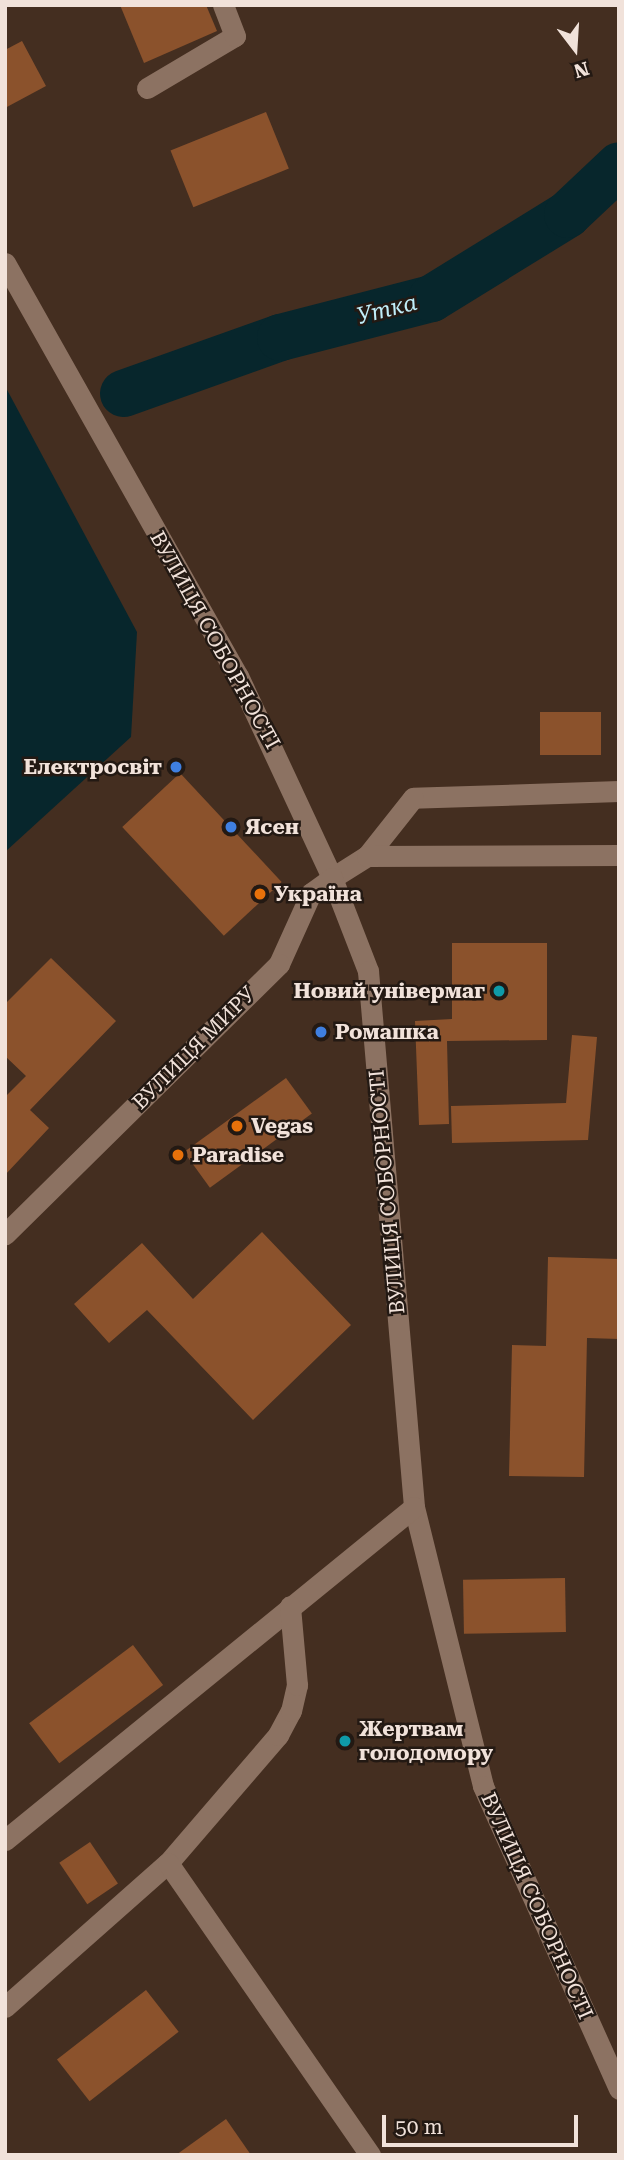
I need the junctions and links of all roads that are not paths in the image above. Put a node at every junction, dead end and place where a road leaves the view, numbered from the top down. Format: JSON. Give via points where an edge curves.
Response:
{"nodes":[{"id":1,"x":223,"y":5,"type":"edge"},
{"id":2,"x":147,"y":88,"type":"dead end"},
{"id":3,"x":5,"y":263,"type":"edge"},
{"id":4,"x":619,"y":791,"type":"edge"},
{"id":5,"x":619,"y":855,"type":"edge"},
{"id":6,"x":367,"y":856,"type":"junction"},
{"id":7,"x":332,"y":878,"type":"junction"},
{"id":8,"x":5,"y":1234,"type":"edge"},
{"id":9,"x":414,"y":1507,"type":"junction"},
{"id":10,"x":290,"y":1606,"type":"junction"},
{"id":11,"x":5,"y":1840,"type":"edge"},
{"id":12,"x":168,"y":1863,"type":"junction"},
{"id":13,"x":5,"y":2007,"type":"edge"},
{"id":14,"x":619,"y":2089,"type":"edge"},
{"id":15,"x":370,"y":2155,"type":"edge"}],
"edges":[{"from":1,"to":2,"type":"street","via":[[235,36]]},
{"from":3,"to":7,"type":"street","name":"ВУЛИЦЯ СОБОРНОСТІ","via":[[238,676]]},
{"from":4,"to":6,"type":"street","name":"ВУЛИЦЯ МИРУ","via":[[413,797]]},
{"from":5,"to":6,"type":"street"},
{"from":6,"to":7,"type":"street","name":"ВУЛИЦЯ МИРУ"},
{"from":7,"to":8,"type":"street","name":"ВУЛИЦЯ МИРУ","via":[[311,893],[279,964]]},
{"from":7,"to":9,"type":"street","name":"ВУЛИЦЯ СОБОРНОСТІ","via":[[368,971]]},
{"from":9,"to":10,"type":"street"},
{"from":9,"to":14,"type":"street","name":"ВУЛИЦЯ СОБОРНОСТІ","via":[[483,1786]]},
{"from":10,"to":11,"type":"street"},
{"from":10,"to":12,"type":"street","via":[[297,1685],[291,1711],[278,1735]]},
{"from":12,"to":13,"type":"street"},
{"from":12,"to":15,"type":"street"}]}
